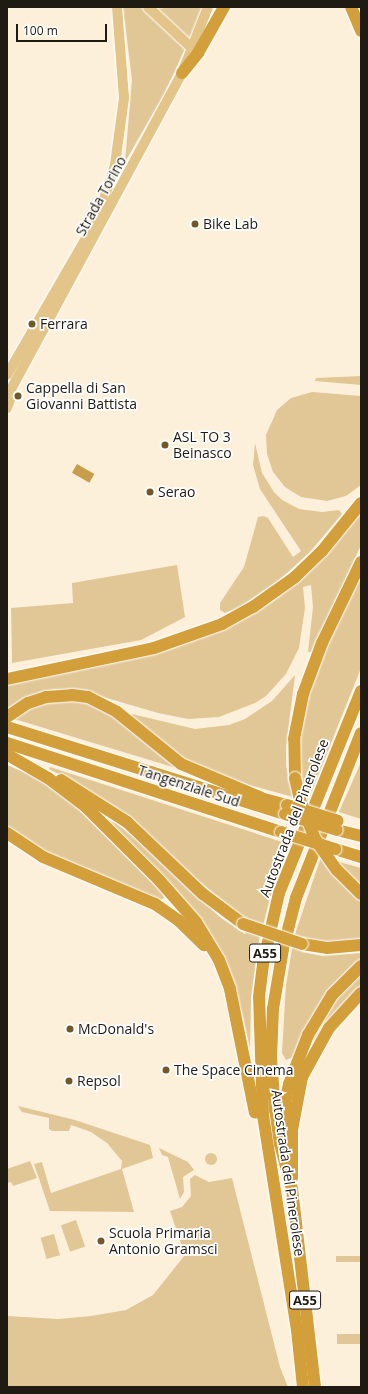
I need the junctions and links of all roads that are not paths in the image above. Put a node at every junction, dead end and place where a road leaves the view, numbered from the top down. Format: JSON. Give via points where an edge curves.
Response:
{"nodes":[{"id":1,"x":117,"y":7,"type":"edge"},
{"id":2,"x":148,"y":7,"type":"edge"},
{"id":3,"x":208,"y":7,"type":"edge"},
{"id":4,"x":224,"y":7,"type":"edge"},
{"id":5,"x":351,"y":7,"type":"edge"},
{"id":6,"x":357,"y":7,"type":"edge"},
{"id":7,"x":361,"y":20,"type":"edge"},
{"id":8,"x":361,"y":31,"type":"edge"},
{"id":9,"x":194,"y":50,"type":"junction"},
{"id":10,"x":182,"y":73,"type":"joint"},
{"id":11,"x":7,"y":375,"type":"edge"},
{"id":12,"x":8,"y":392,"type":"edge"},
{"id":13,"x":7,"y":408,"type":"edge"},
{"id":14,"x":361,"y":502,"type":"edge"},
{"id":15,"x":361,"y":562,"type":"edge"},
{"id":16,"x":7,"y":679,"type":"edge"},
{"id":17,"x":361,"y":691,"type":"edge"},
{"id":18,"x":7,"y":724,"type":"edge"},
{"id":19,"x":361,"y":733,"type":"edge"},
{"id":20,"x":7,"y":743,"type":"edge"},
{"id":21,"x":361,"y":750,"type":"edge"},
{"id":22,"x":8,"y":755,"type":"edge"},
{"id":23,"x":151,"y":772,"type":"junction"},
{"id":24,"x":260,"y":797,"type":"junction"},
{"id":25,"x":286,"y":809,"type":"junction"},
{"id":26,"x":360,"y":830,"type":"edge"},
{"id":27,"x":7,"y":833,"type":"edge"},
{"id":28,"x":312,"y":855,"type":"junction"},
{"id":29,"x":361,"y":857,"type":"edge"},
{"id":30,"x":361,"y":894,"type":"edge"},
{"id":31,"x":361,"y":945,"type":"edge"},
{"id":32,"x":361,"y":966,"type":"edge"},
{"id":33,"x":230,"y":989,"type":"junction"},
{"id":34,"x":361,"y":993,"type":"edge"},
{"id":35,"x":292,"y":1189,"type":"junction"},
{"id":36,"x":280,"y":1230,"type":"junction"},
{"id":37,"x":303,"y":1387,"type":"edge"},
{"id":38,"x":315,"y":1387,"type":"edge"}],
"edges":[{"from":1,"to":11,"type":"main road","name":"Strada Torino","via":[[124,98],[114,164],[103,202],[89,233]]},
{"from":2,"to":9,"type":"main road"},
{"from":3,"to":9,"type":"main road"},
{"from":4,"to":9,"type":"highway"},
{"from":5,"to":8,"type":"highway"},
{"from":6,"to":7,"type":"highway"},
{"from":9,"to":10,"type":"highway"},
{"from":10,"to":12,"type":"main road","name":"Strada Torino"},
{"from":12,"to":13,"type":"main road","via":[[10,400]]},
{"from":14,"to":16,"type":"highway","via":[[322,551],[295,576],[253,607],[222,624],[154,648]]},
{"from":15,"to":30,"type":"highway","bridge":true,"via":[[322,643],[303,694],[294,739],[295,778],[300,800],[315,839],[337,870]]},
{"from":17,"to":36,"type":"highway","name":"Autostrada del Pinerolese","number":"A55","via":[[279,893],[263,964],[259,997],[260,1088]]},
{"from":18,"to":23,"type":"highway","name":"Tangenziale Sud"},
{"from":18,"to":24,"type":"highway","via":[[28,703],[46,697],[88,697],[117,712],[181,764]]},
{"from":19,"to":28,"type":"highway","number":"A55"},
{"from":20,"to":29,"type":"highway","name":"Tangenziale Sud","bridge":true},
{"from":21,"to":28,"type":"highway","via":[[338,805]]},
{"from":22,"to":31,"type":"highway","bridge":true,"via":[[45,771],[115,813],[214,903],[244,924],[302,944],[327,948]]},
{"from":22,"to":33,"type":"highway","via":[[73,796],[159,880],[205,936],[221,964]]},
{"from":23,"to":24,"type":"highway"},
{"from":23,"to":25,"type":"highway","name":"Tangenziale Sud"},
{"from":24,"to":25,"type":"highway"},
{"from":25,"to":26,"type":"highway","name":"Tangenziale Sud","bridge":true},
{"from":27,"to":33,"type":"highway","via":[[43,857],[138,896],[172,916],[203,944]]},
{"from":28,"to":35,"type":"highway","name":"Autostrada del Pinerolese","number":"A55","via":[[291,916],[273,1009],[272,1080],[280,1144]]},
{"from":32,"to":35,"type":"highway","via":[[340,986],[319,1013],[289,1084],[284,1123]]},
{"from":33,"to":36,"type":"highway"},
{"from":34,"to":35,"type":"highway","via":[[325,1033],[302,1078],[292,1130]]},
{"from":35,"to":38,"type":"highway","name":"Autostrada del Pinerolese","number":"A55"},
{"from":36,"to":37,"type":"highway","name":"Autostrada del Pinerolese","number":"A55"}]}
